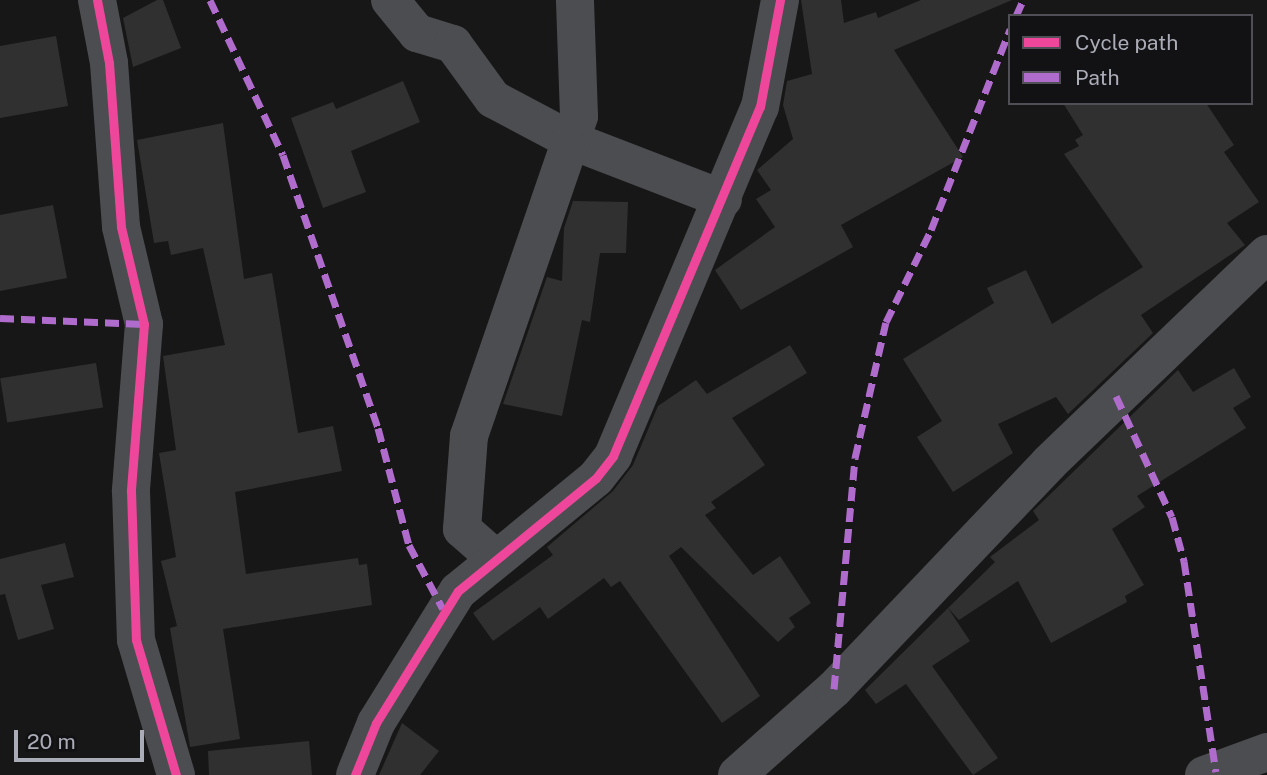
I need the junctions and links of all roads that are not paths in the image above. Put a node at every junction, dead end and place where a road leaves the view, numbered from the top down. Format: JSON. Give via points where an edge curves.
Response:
{"nodes":[{"id":1,"x":97,"y":0,"type":"edge"},
{"id":2,"x":390,"y":0,"type":"edge"},
{"id":3,"x":575,"y":0,"type":"edge"},
{"id":4,"x":780,"y":0,"type":"edge"},
{"id":5,"x":570,"y":141,"type":"junction"},
{"id":6,"x":723,"y":200,"type":"junction"},
{"id":7,"x":1267,"y":254,"type":"edge"},
{"id":8,"x":495,"y":558,"type":"junction"},
{"id":9,"x":1267,"y":752,"type":"edge"},
{"id":10,"x":177,"y":775,"type":"edge"},
{"id":11,"x":355,"y":775,"type":"edge"},
{"id":12,"x":737,"y":775,"type":"edge"},
{"id":13,"x":1204,"y":775,"type":"edge"}],
"edges":[{"from":1,"to":10,"type":"street","via":[[109,63],[121,227],[144,324],[131,491],[136,640],[149,699]]},
{"from":2,"to":5,"type":"street","via":[[416,33],[451,42],[493,99]]},
{"from":3,"to":5,"type":"street","via":[[579,110]]},
{"from":4,"to":6,"type":"street","via":[[760,107]]},
{"from":5,"to":6,"type":"street"},
{"from":5,"to":8,"type":"street","via":[[469,436],[462,529]]},
{"from":6,"to":8,"type":"street","via":[[613,456],[597,478]]},
{"from":7,"to":12,"type":"street","via":[[1049,463],[834,689]]},
{"from":8,"to":11,"type":"street","via":[[443,609],[376,723]]},
{"from":9,"to":13,"type":"street"}]}
